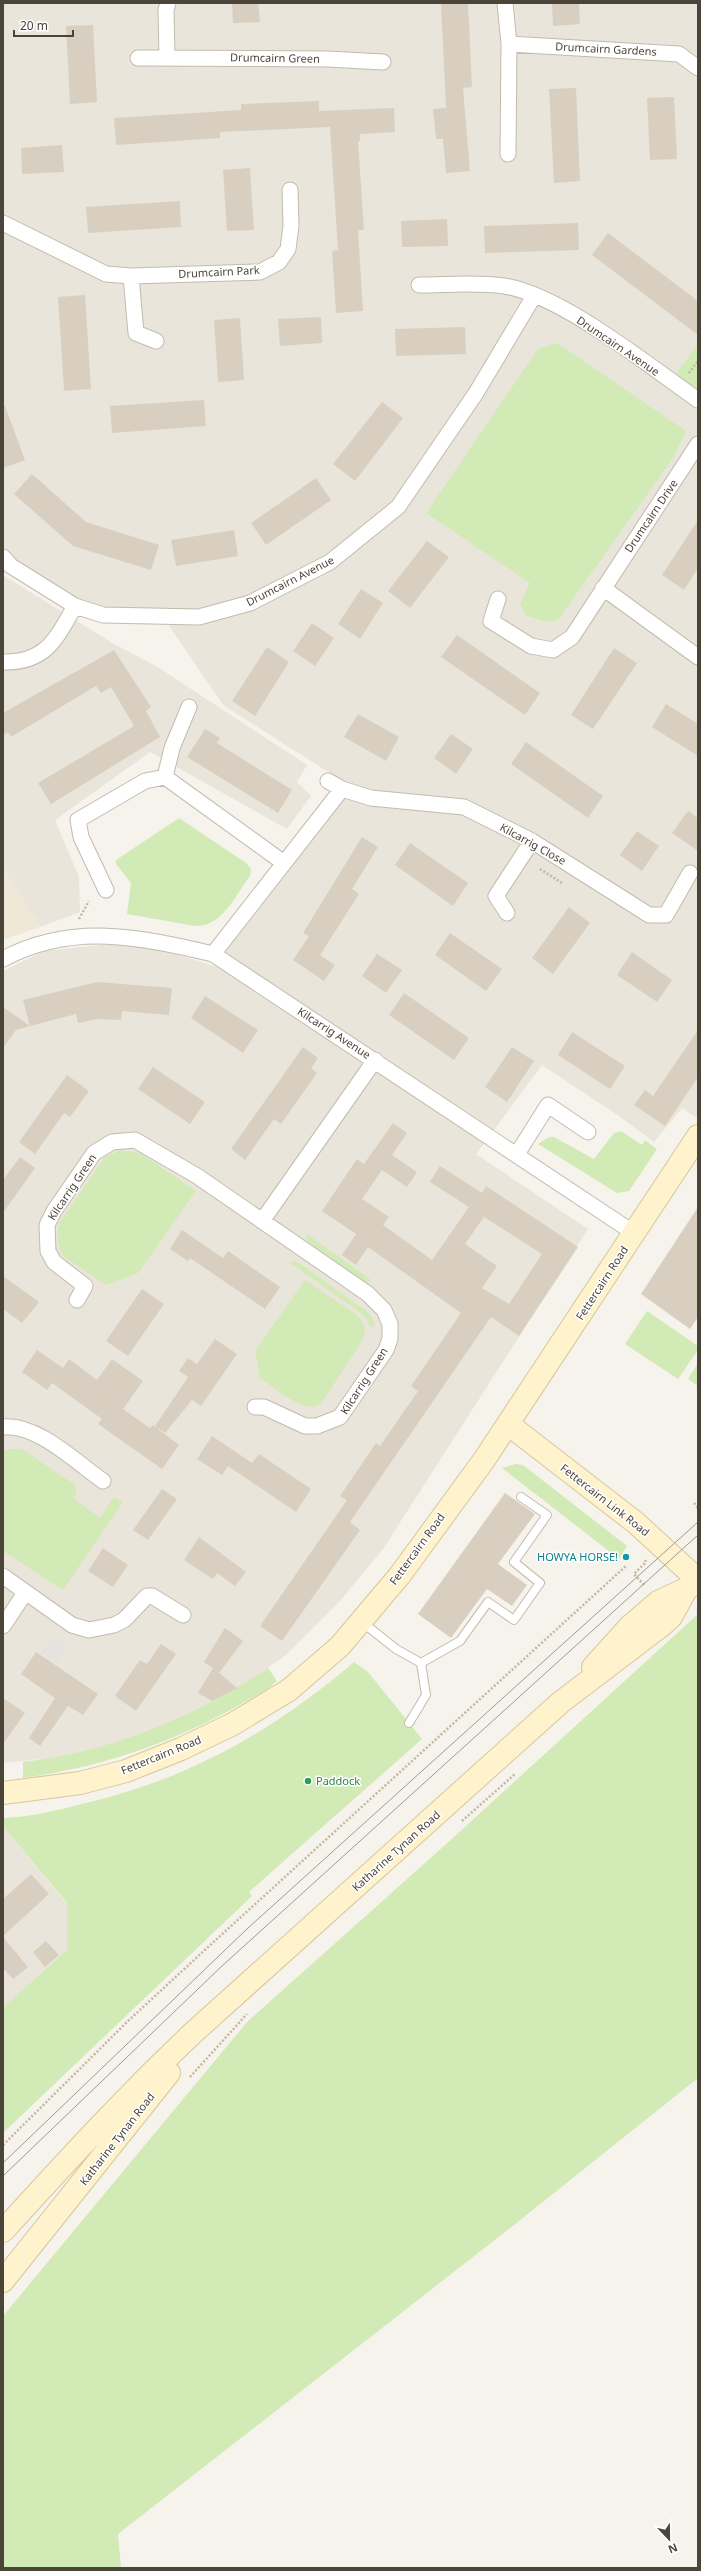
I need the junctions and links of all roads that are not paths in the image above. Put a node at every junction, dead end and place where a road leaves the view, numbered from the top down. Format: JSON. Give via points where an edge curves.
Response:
{"nodes":[{"id":1,"x":168,"y":3,"type":"edge"},
{"id":2,"x":505,"y":3,"type":"edge"},
{"id":3,"x":510,"y":44,"type":"junction"},
{"id":4,"x":167,"y":57,"type":"junction"},
{"id":5,"x":138,"y":58,"type":"dead end"},
{"id":6,"x":383,"y":62,"type":"dead end"},
{"id":7,"x":698,"y":68,"type":"edge"},
{"id":8,"x":508,"y":154,"type":"dead end"},
{"id":9,"x":290,"y":190,"type":"dead end"},
{"id":10,"x":3,"y":223,"type":"edge"},
{"id":11,"x":130,"y":276,"type":"junction"},
{"id":12,"x":419,"y":285,"type":"dead end"},
{"id":13,"x":534,"y":296,"type":"junction"},
{"id":14,"x":156,"y":341,"type":"dead end"},
{"id":15,"x":698,"y":400,"type":"edge"},
{"id":16,"x":698,"y":444,"type":"edge"},
{"id":17,"x":3,"y":557,"type":"edge"},
{"id":18,"x":603,"y":588,"type":"junction"},
{"id":19,"x":498,"y":600,"type":"dead end"},
{"id":20,"x":75,"y":606,"type":"junction"},
{"id":21,"x":698,"y":657,"type":"edge"},
{"id":22,"x":3,"y":662,"type":"edge"},
{"id":23,"x":189,"y":707,"type":"dead end"},
{"id":24,"x":165,"y":777,"type":"junction"},
{"id":25,"x":328,"y":780,"type":"dead end"},
{"id":26,"x":342,"y":789,"type":"junction"},
{"id":27,"x":532,"y":841,"type":"junction"},
{"id":28,"x":284,"y":863,"type":"junction"},
{"id":29,"x":690,"y":873,"type":"dead end"},
{"id":30,"x":106,"y":890,"type":"dead end"},
{"id":31,"x":507,"y":913,"type":"dead end"},
{"id":32,"x":213,"y":954,"type":"junction"},
{"id":33,"x":3,"y":959,"type":"edge"},
{"id":34,"x":375,"y":1060,"type":"junction"},
{"id":35,"x":588,"y":1132,"type":"dead end"},
{"id":36,"x":698,"y":1136,"type":"edge"},
{"id":37,"x":517,"y":1154,"type":"junction"},
{"id":38,"x":262,"y":1221,"type":"junction"},
{"id":39,"x":634,"y":1233,"type":"junction"},
{"id":40,"x":77,"y":1300,"type":"dead end"},
{"id":41,"x":255,"y":1407,"type":"dead end"},
{"id":42,"x":508,"y":1424,"type":"junction"},
{"id":43,"x":3,"y":1427,"type":"edge"},
{"id":44,"x":103,"y":1481,"type":"dead end"},
{"id":45,"x":521,"y":1496,"type":"dead end"},
{"id":46,"x":3,"y":1576,"type":"edge"},
{"id":47,"x":694,"y":1582,"type":"edge"},
{"id":48,"x":26,"y":1594,"type":"junction"},
{"id":49,"x":183,"y":1615,"type":"dead end"},
{"id":50,"x":362,"y":1622,"type":"junction"},
{"id":51,"x":3,"y":1626,"type":"edge"},
{"id":52,"x":421,"y":1663,"type":"junction"},
{"id":53,"x":410,"y":1723,"type":"dead end"},
{"id":54,"x":3,"y":1793,"type":"edge"},
{"id":55,"x":232,"y":2000,"type":"junction"},
{"id":56,"x":3,"y":2231,"type":"edge"},
{"id":57,"x":3,"y":2280,"type":"edge"}],
"edges":[{"from":1,"to":4,"type":"street"},
{"from":2,"to":3,"type":"street"},
{"from":3,"to":7,"type":"street","name":"Drumcairn Gardens","via":[[679,54]]},
{"from":3,"to":8,"type":"street"},
{"from":4,"to":5,"type":"street","name":"Drumcairn Green"},
{"from":4,"to":6,"type":"street","name":"Drumcairn Green","via":[[328,58]]},
{"from":9,"to":11,"type":"street","name":"Drumcairn Park","via":[[291,226],[288,248],[279,262],[260,272]]},
{"from":10,"to":11,"type":"street","name":"Drumcairn Park","via":[[100,271]]},
{"from":11,"to":14,"type":"street","via":[[136,333]]},
{"from":12,"to":13,"type":"street","name":"Drumcairn Avenue","via":[[505,286]]},
{"from":13,"to":15,"type":"street","name":"Drumcairn Avenue","via":[[599,332]]},
{"from":13,"to":20,"type":"street","name":"Drumcairn Avenue","via":[[476,393],[398,507],[330,562],[250,603],[199,617],[103,615]]},
{"from":16,"to":18,"type":"street","name":"Drumcairn Drive"},
{"from":17,"to":20,"type":"street","name":"Drumcairn Avenue","via":[[11,566]]},
{"from":18,"to":19,"type":"street","name":"Drumcairn Drive","via":[[572,637],[553,650],[531,646],[491,620]]},
{"from":18,"to":21,"type":"street"},
{"from":20,"to":22,"type":"street","via":[[60,636],[43,653],[17,662]]},
{"from":23,"to":24,"type":"street","via":[[171,750]]},
{"from":24,"to":28,"type":"street"},
{"from":24,"to":30,"type":"street","via":[[144,781],[78,820],[81,836]]},
{"from":25,"to":26,"type":"street","name":"Kilcarrig Close"},
{"from":26,"to":27,"type":"street","name":"Kilcarrig Close","via":[[371,798],[464,807]]},
{"from":26,"to":28,"type":"street"},
{"from":27,"to":29,"type":"street","name":"Kilcarrig Close","via":[[649,915],[666,915]]},
{"from":27,"to":31,"type":"street","via":[[496,896]]},
{"from":28,"to":32,"type":"street"},
{"from":32,"to":33,"type":"street","name":"Kilcarrig Avenue","via":[[146,938],[95,934],[43,943]]},
{"from":32,"to":34,"type":"street","name":"Kilcarrig Avenue"},
{"from":34,"to":37,"type":"street","name":"Kilcarrig Avenue"},
{"from":34,"to":38,"type":"street"},
{"from":35,"to":37,"type":"street","via":[[548,1105]]},
{"from":36,"to":39,"type":"main road","name":"Fettercairn Road"},
{"from":37,"to":39,"type":"street","name":"Kilcarrig Avenue"},
{"from":38,"to":40,"type":"street","name":"Kilcarrig Green","via":[[143,1143],[135,1140],[112,1142],[94,1153],[47,1225],[48,1251],[54,1262],[85,1286]]},
{"from":38,"to":41,"type":"street","name":"Kilcarrig Green","via":[[371,1297],[384,1310],[390,1324],[390,1339],[383,1355],[340,1417],[317,1426],[305,1426],[264,1407]]},
{"from":39,"to":42,"type":"main road","name":"Fettercairn Road"},
{"from":42,"to":47,"type":"main road","name":"Fettercairn Link Road","via":[[636,1523]]},
{"from":42,"to":50,"type":"main road","name":"Fettercairn Road","via":[[400,1574]]},
{"from":43,"to":44,"type":"street","via":[[15,1426],[32,1431]]},
{"from":45,"to":52,"type":"lane","via":[[547,1515],[514,1562],[540,1583],[514,1620],[488,1602],[460,1641]]},
{"from":46,"to":48,"type":"street"},
{"from":47,"to":55,"type":"main road","name":"Katharine Tynan Road","via":[[658,1602],[630,1626],[561,1702]]},
{"from":48,"to":49,"type":"street","via":[[72,1625],[89,1630],[114,1626],[124,1620],[147,1596],[152,1596]]},
{"from":48,"to":51,"type":"street"},
{"from":50,"to":52,"type":"lane"},
{"from":50,"to":54,"type":"main road","name":"Fettercairn Road","via":[[340,1646],[289,1690],[233,1724],[126,1771],[80,1784]]},
{"from":52,"to":53,"type":"lane","via":[[426,1695]]},
{"from":55,"to":56,"type":"main road","name":"Katharine Tynan Road","via":[[152,2072]]},
{"from":55,"to":57,"type":"main road","name":"Katharine Tynan Road","via":[[162,2080]]}]}
